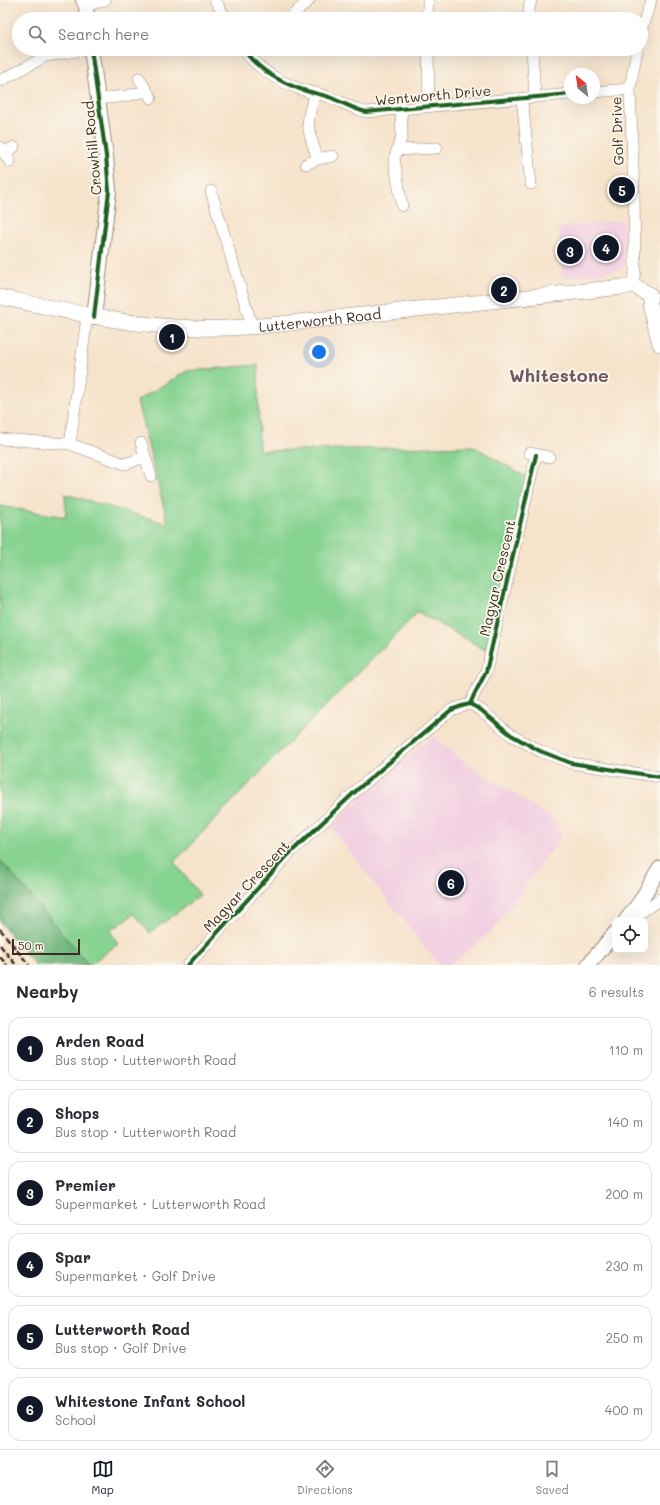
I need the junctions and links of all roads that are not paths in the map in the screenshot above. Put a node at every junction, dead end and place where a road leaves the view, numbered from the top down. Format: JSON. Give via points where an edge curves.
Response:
{"nodes":[{"id":1,"x":105,"y":0,"type":"edge"},
{"id":2,"x":215,"y":0,"type":"edge"},
{"id":3,"x":309,"y":0,"type":"edge"},
{"id":4,"x":428,"y":0,"type":"edge"},
{"id":5,"x":531,"y":0,"type":"edge"},
{"id":6,"x":651,"y":0,"type":"edge"},
{"id":7,"x":85,"y":8,"type":"edge"},
{"id":8,"x":222,"y":12,"type":"edge"},
{"id":9,"x":296,"y":12,"type":"edge"},
{"id":10,"x":428,"y":12,"type":"edge"},
{"id":11,"x":529,"y":12,"type":"edge"},
{"id":12,"x":647,"y":12,"type":"edge"},
{"id":13,"x":46,"y":56,"type":"edge"},
{"id":14,"x":92,"y":56,"type":"edge"},
{"id":15,"x":250,"y":56,"type":"edge"},
{"id":16,"x":428,"y":56,"type":"edge"},
{"id":17,"x":532,"y":56,"type":"edge"},
{"id":18,"x":636,"y":56,"type":"edge"},
{"id":19,"x":139,"y":78,"type":"dead end"},
{"id":20,"x":0,"y":81,"type":"edge"},
{"id":21,"x":630,"y":89,"type":"junction"},
{"id":22,"x":600,"y":92,"type":"edge"},
{"id":23,"x":317,"y":93,"type":"junction"},
{"id":24,"x":564,"y":95,"type":"edge"},
{"id":25,"x":535,"y":97,"type":"junction"},
{"id":26,"x":98,"y":99,"type":"junction"},
{"id":27,"x":522,"y":99,"type":"junction"},
{"id":28,"x":429,"y":107,"type":"junction"},
{"id":29,"x":401,"y":108,"type":"junction"},
{"id":30,"x":14,"y":147,"type":"dead end"},
{"id":31,"x":437,"y":148,"type":"dead end"},
{"id":32,"x":397,"y":150,"type":"junction"},
{"id":33,"x":5,"y":154,"type":"edge"},
{"id":34,"x":333,"y":156,"type":"dead end"},
{"id":35,"x":318,"y":158,"type":"junction"},
{"id":36,"x":306,"y":164,"type":"dead end"},
{"id":37,"x":531,"y":184,"type":"dead end"},
{"id":38,"x":211,"y":191,"type":"dead end"},
{"id":39,"x":402,"y":206,"type":"dead end"},
{"id":40,"x":633,"y":285,"type":"junction"},
{"id":41,"x":655,"y":292,"type":"edge"},
{"id":42,"x":0,"y":298,"type":"edge"},
{"id":43,"x":90,"y":316,"type":"junction"},
{"id":44,"x":252,"y":326,"type":"junction"},
{"id":45,"x":660,"y":344,"type":"edge"},
{"id":46,"x":0,"y":439,"type":"edge"},
{"id":47,"x":141,"y":443,"type":"dead end"},
{"id":48,"x":70,"y":444,"type":"junction"},
{"id":49,"x":145,"y":457,"type":"junction"},
{"id":50,"x":549,"y":457,"type":"dead end"},
{"id":51,"x":151,"y":476,"type":"dead end"},
{"id":52,"x":470,"y":704,"type":"junction"},
{"id":53,"x":660,"y":777,"type":"edge"},
{"id":54,"x":660,"y":868,"type":"edge"},
{"id":55,"x":660,"y":899,"type":"edge"},
{"id":56,"x":628,"y":917,"type":"edge"},
{"id":57,"x":634,"y":917,"type":"edge"},
{"id":58,"x":612,"y":937,"type":"edge"},
{"id":59,"x":188,"y":965,"type":"edge"},
{"id":60,"x":588,"y":965,"type":"edge"}],
"edges":[{"from":1,"to":7,"type":"street"},
{"from":2,"to":8,"type":"street"},
{"from":3,"to":9,"type":"street"},
{"from":4,"to":10,"type":"street"},
{"from":5,"to":11,"type":"street"},
{"from":6,"to":12,"type":"street"},
{"from":13,"to":20,"type":"street"},
{"from":14,"to":26,"type":"street","name":"Crowhill Road"},
{"from":15,"to":23,"type":"street","name":"Wentworth Drive","via":[[273,77],[299,89]]},
{"from":16,"to":28,"type":"street"},
{"from":17,"to":25,"type":"street"},
{"from":18,"to":21,"type":"street","name":"Golf Drive"},
{"from":19,"to":26,"type":"street","via":[[149,95]]},
{"from":21,"to":22,"type":"street"},
{"from":21,"to":40,"type":"street","name":"Golf Drive","via":[[634,199]]},
{"from":23,"to":29,"type":"street","name":"Wentworth Drive","via":[[366,112]]},
{"from":23,"to":35,"type":"street","via":[[310,106],[308,133]]},
{"from":24,"to":25,"type":"street","name":"Wentworth Drive"},
{"from":25,"to":27,"type":"street","name":"Wentworth Drive"},
{"from":26,"to":43,"type":"street","name":"Crowhill Road","via":[[108,192]]},
{"from":27,"to":28,"type":"street","name":"Wentworth Drive"},
{"from":27,"to":37,"type":"street"},
{"from":28,"to":29,"type":"street","name":"Wentworth Drive"},
{"from":29,"to":32,"type":"street","via":[[402,136]]},
{"from":30,"to":33,"type":"street"},
{"from":31,"to":32,"type":"street"},
{"from":32,"to":39,"type":"street","via":[[394,159]]},
{"from":34,"to":35,"type":"street"},
{"from":35,"to":36,"type":"street"},
{"from":38,"to":44,"type":"street"},
{"from":40,"to":41,"type":"main road"},
{"from":40,"to":44,"type":"main road","name":"Lutterworth Road"},
{"from":41,"to":45,"type":"main road","via":[[650,304]]},
{"from":42,"to":43,"type":"main road","name":"Lutterworth Road"},
{"from":43,"to":44,"type":"main road","name":"Lutterworth Road","via":[[148,326]]},
{"from":43,"to":48,"type":"street"},
{"from":46,"to":48,"type":"street"},
{"from":47,"to":49,"type":"street"},
{"from":48,"to":49,"type":"street","via":[[125,464]]},
{"from":49,"to":51,"type":"street"},
{"from":50,"to":52,"type":"street","name":"Magyar Crescent","via":[[532,454],[486,672]]},
{"from":52,"to":53,"type":"street","via":[[481,710],[511,736],[540,751],[571,762]]},
{"from":52,"to":59,"type":"street","name":"Magyar Crescent","via":[[451,710],[358,789],[288,855]]},
{"from":54,"to":56,"type":"street"},
{"from":55,"to":57,"type":"street"},
{"from":58,"to":60,"type":"street"}]}
